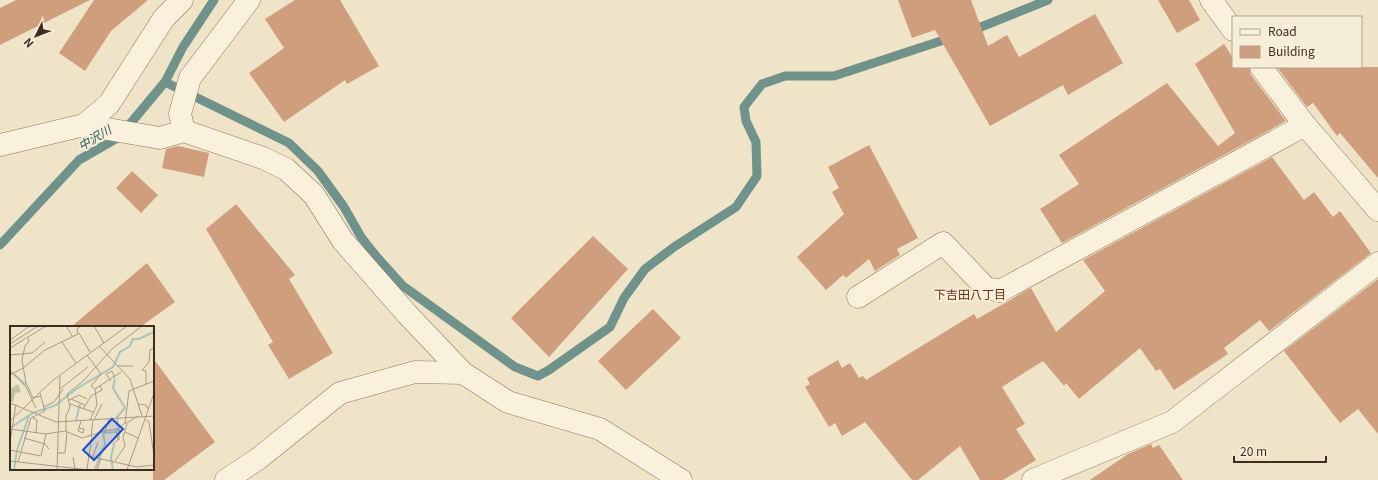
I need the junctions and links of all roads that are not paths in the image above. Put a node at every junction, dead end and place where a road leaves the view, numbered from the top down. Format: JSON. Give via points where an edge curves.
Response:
{"nodes":[{"id":1,"x":182,"y":0,"type":"edge"},
{"id":2,"x":249,"y":0,"type":"edge"},
{"id":3,"x":1210,"y":0,"type":"edge"},
{"id":4,"x":1232,"y":29,"type":"edge"},
{"id":5,"x":1262,"y":68,"type":"edge"},
{"id":6,"x":84,"y":125,"type":"junction"},
{"id":7,"x":1305,"y":125,"type":"junction"},
{"id":8,"x":184,"y":131,"type":"junction"},
{"id":9,"x":0,"y":145,"type":"edge"},
{"id":10,"x":1378,"y":210,"type":"edge"},
{"id":11,"x":1378,"y":263,"type":"edge"},
{"id":12,"x":858,"y":297,"type":"dead end"},
{"id":13,"x":463,"y":373,"type":"junction"},
{"id":14,"x":226,"y":480,"type":"edge"},
{"id":15,"x":682,"y":480,"type":"edge"},
{"id":16,"x":1032,"y":480,"type":"edge"}],
"edges":[{"from":1,"to":6,"type":"street","via":[[164,18],[108,104]]},
{"from":2,"to":8,"type":"street","via":[[190,78],[180,114]]},
{"from":3,"to":4,"type":"street"},
{"from":5,"to":7,"type":"street"},
{"from":6,"to":8,"type":"street","via":[[160,138]]},
{"from":6,"to":9,"type":"street"},
{"from":7,"to":10,"type":"street"},
{"from":7,"to":12,"type":"street","via":[[1000,291],[986,288],[944,243]]},
{"from":8,"to":13,"type":"street","via":[[286,169],[314,195],[343,241]]},
{"from":11,"to":16,"type":"street","via":[[1172,422]]},
{"from":13,"to":14,"type":"street","via":[[415,372],[340,393],[258,459]]},
{"from":13,"to":15,"type":"street","via":[[508,402],[600,429]]}]}
